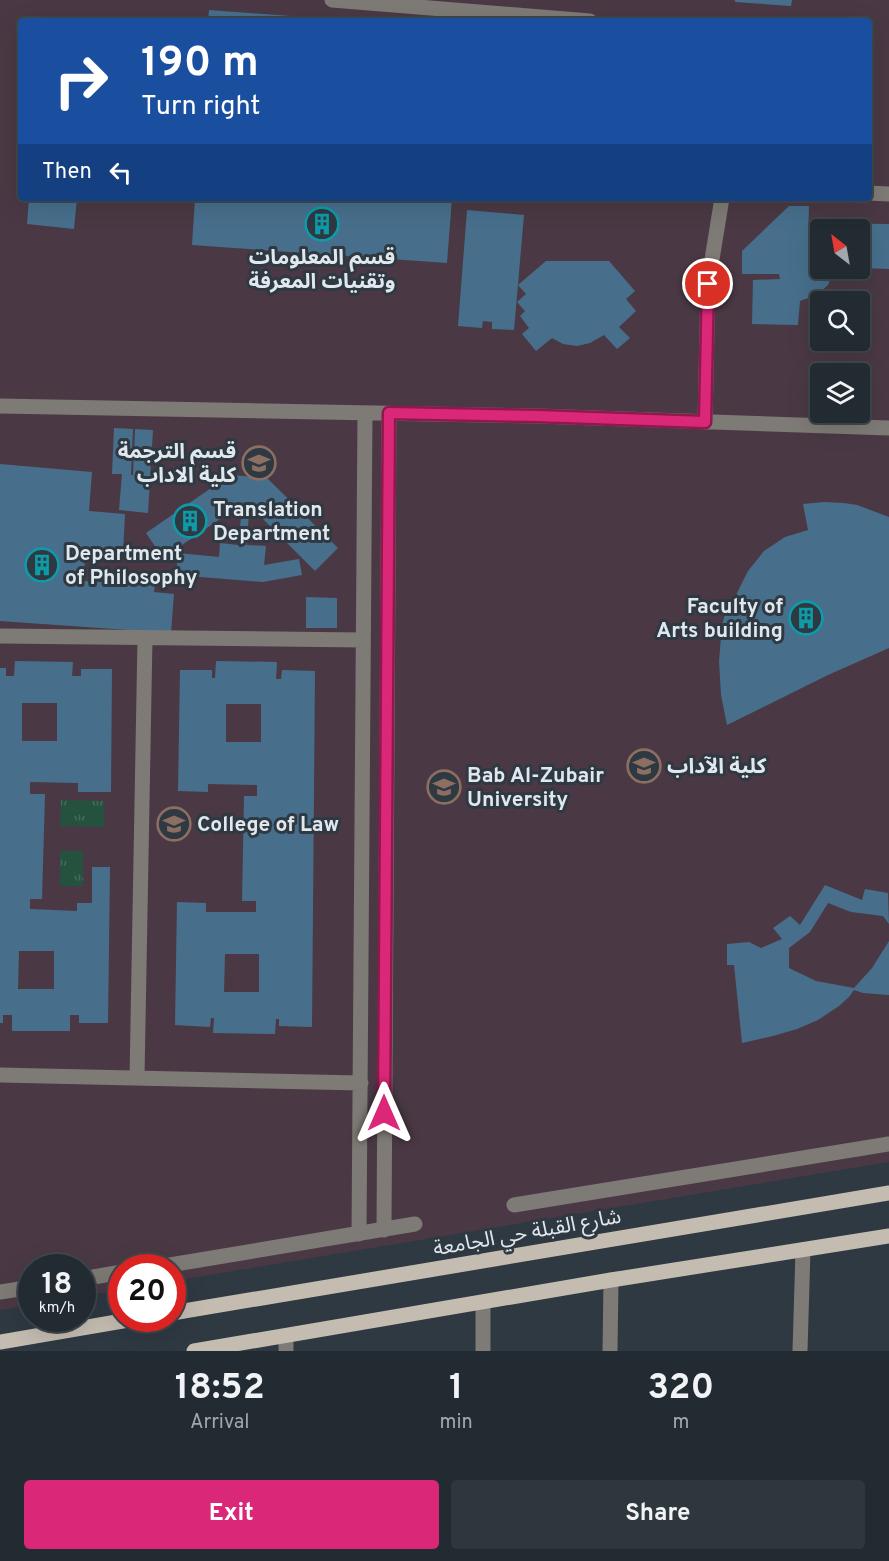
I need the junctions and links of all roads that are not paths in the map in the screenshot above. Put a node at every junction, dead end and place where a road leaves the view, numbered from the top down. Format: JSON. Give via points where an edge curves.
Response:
{"nodes":[{"id":1,"x":332,"y":0,"type":"edge"},
{"id":2,"x":493,"y":6,"type":"edge"},
{"id":3,"x":571,"y":18,"type":"edge"},
{"id":4,"x":872,"y":193,"type":"edge"},
{"id":5,"x":889,"y":194,"type":"edge"},
{"id":6,"x":722,"y":201,"type":"edge"},
{"id":7,"x":0,"y":406,"type":"edge"},
{"id":8,"x":365,"y":413,"type":"junction"},
{"id":9,"x":389,"y":413,"type":"junction"},
{"id":10,"x":705,"y":422,"type":"junction"},
{"id":11,"x":889,"y":428,"type":"edge"},
{"id":12,"x":0,"y":636,"type":"edge"},
{"id":13,"x":145,"y":638,"type":"junction"},
{"id":14,"x":363,"y":640,"type":"junction"},
{"id":15,"x":0,"y":1075,"type":"edge"},
{"id":16,"x":137,"y":1078,"type":"junction"},
{"id":17,"x":361,"y":1083,"type":"junction"},
{"id":18,"x":889,"y":1143,"type":"edge"},
{"id":19,"x":889,"y":1193,"type":"edge"},
{"id":20,"x":514,"y":1205,"type":"dead end"},
{"id":21,"x":415,"y":1224,"type":"dead end"},
{"id":22,"x":384,"y":1230,"type":"junction"},
{"id":23,"x":359,"y":1234,"type":"junction"},
{"id":24,"x":889,"y":1236,"type":"edge"},
{"id":25,"x":804,"y":1250,"type":"junction"},
{"id":26,"x":186,"y":1262,"type":"edge"},
{"id":27,"x":611,"y":1280,"type":"junction"},
{"id":28,"x":18,"y":1289,"type":"edge"},
{"id":29,"x":0,"y":1292,"type":"edge"},
{"id":30,"x":483,"y":1303,"type":"junction"},
{"id":31,"x":186,"y":1311,"type":"edge"},
{"id":32,"x":108,"y":1323,"type":"edge"},
{"id":33,"x":0,"y":1342,"type":"edge"},
{"id":34,"x":286,"y":1344,"type":"edge"},
{"id":35,"x":252,"y":1346,"type":"edge"},
{"id":36,"x":194,"y":1351,"type":"edge"},
{"id":37,"x":483,"y":1351,"type":"edge"},
{"id":38,"x":610,"y":1351,"type":"edge"},
{"id":39,"x":800,"y":1351,"type":"edge"}],
"edges":[{"from":1,"to":2,"type":"street"},
{"from":2,"to":3,"type":"street"},
{"from":4,"to":5,"type":"street"},
{"from":6,"to":10,"type":"street","via":[[708,284]]},
{"from":7,"to":8,"type":"street"},
{"from":8,"to":9,"type":"street"},
{"from":8,"to":14,"type":"street"},
{"from":9,"to":10,"type":"street"},
{"from":9,"to":22,"type":"street"},
{"from":10,"to":11,"type":"street"},
{"from":12,"to":13,"type":"street"},
{"from":13,"to":14,"type":"street"},
{"from":13,"to":16,"type":"street"},
{"from":14,"to":17,"type":"street"},
{"from":15,"to":16,"type":"street"},
{"from":16,"to":17,"type":"street"},
{"from":17,"to":23,"type":"street"},
{"from":18,"to":20,"type":"street"},
{"from":19,"to":31,"type":"main road","name":"شارع القبلة حي الجامعة"},
{"from":21,"to":22,"type":"street"},
{"from":22,"to":23,"type":"street"},
{"from":23,"to":26,"type":"street"},
{"from":24,"to":25,"type":"main road"},
{"from":25,"to":27,"type":"main road"},
{"from":25,"to":39,"type":"street"},
{"from":27,"to":30,"type":"main road"},
{"from":27,"to":38,"type":"street"},
{"from":28,"to":29,"type":"street"},
{"from":30,"to":34,"type":"main road"},
{"from":30,"to":37,"type":"street"},
{"from":32,"to":33,"type":"main road"},
{"from":34,"to":35,"type":"main road"},
{"from":35,"to":36,"type":"main road"}]}
